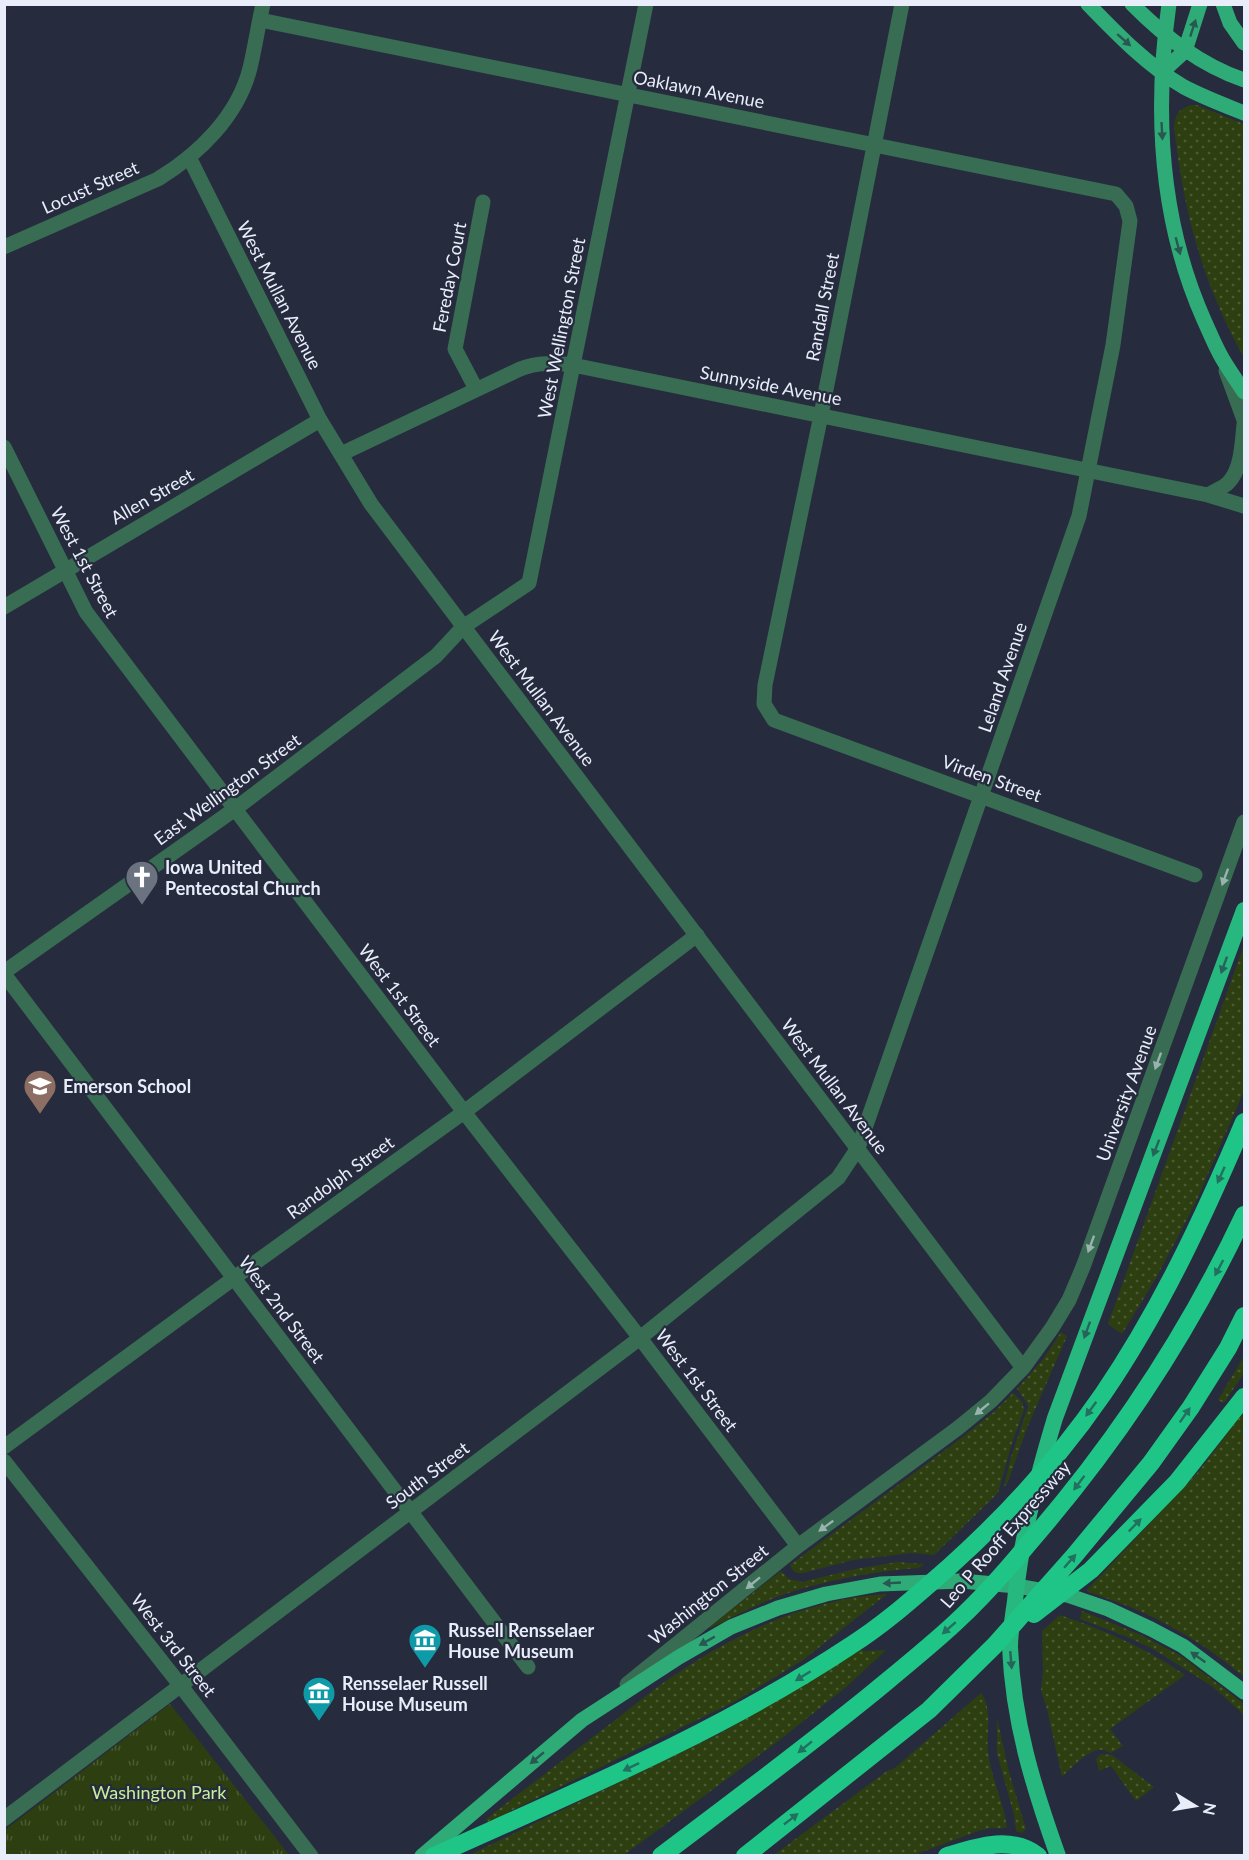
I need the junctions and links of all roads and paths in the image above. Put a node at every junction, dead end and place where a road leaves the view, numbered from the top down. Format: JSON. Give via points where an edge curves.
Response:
{"nodes":[{"id":1,"x":263,"y":4,"type":"edge"},
{"id":2,"x":646,"y":4,"type":"edge"},
{"id":3,"x":902,"y":4,"type":"edge"},
{"id":4,"x":1088,"y":4,"type":"edge"},
{"id":5,"x":1132,"y":4,"type":"edge"},
{"id":6,"x":1169,"y":4,"type":"edge"},
{"id":7,"x":1200,"y":4,"type":"edge"},
{"id":8,"x":1223,"y":4,"type":"edge"},
{"id":9,"x":260,"y":20,"type":"junction"},
{"id":10,"x":1164,"y":35,"type":"junction"},
{"id":11,"x":1245,"y":43,"type":"edge"},
{"id":12,"x":1185,"y":51,"type":"junction"},
{"id":13,"x":1162,"y":72,"type":"junction"},
{"id":14,"x":1245,"y":80,"type":"edge"},
{"id":15,"x":628,"y":95,"type":"junction"},
{"id":16,"x":1245,"y":113,"type":"edge"},
{"id":17,"x":874,"y":145,"type":"junction"},
{"id":18,"x":189,"y":157,"type":"junction"},
{"id":19,"x":483,"y":202,"type":"dead end"},
{"id":20,"x":1126,"y":206,"type":"joint"},
{"id":21,"x":4,"y":247,"type":"edge"},
{"id":22,"x":1221,"y":357,"type":"junction"},
{"id":23,"x":573,"y":365,"type":"junction"},
{"id":24,"x":476,"y":389,"type":"junction"},
{"id":25,"x":1245,"y":392,"type":"edge"},
{"id":26,"x":821,"y":415,"type":"junction"},
{"id":27,"x":321,"y":420,"type":"junction"},
{"id":28,"x":1245,"y":422,"type":"edge"},
{"id":29,"x":4,"y":447,"type":"edge"},
{"id":30,"x":341,"y":454,"type":"junction"},
{"id":31,"x":1089,"y":471,"type":"junction"},
{"id":32,"x":1208,"y":495,"type":"junction"},
{"id":33,"x":1245,"y":506,"type":"edge"},
{"id":34,"x":65,"y":571,"type":"junction"},
{"id":35,"x":4,"y":607,"type":"edge"},
{"id":36,"x":464,"y":627,"type":"junction"},
{"id":37,"x":774,"y":720,"type":"joint"},
{"id":38,"x":981,"y":795,"type":"junction"},
{"id":39,"x":235,"y":809,"type":"junction"},
{"id":40,"x":1245,"y":822,"type":"edge"},
{"id":41,"x":1195,"y":875,"type":"dead end"},
{"id":42,"x":1245,"y":910,"type":"edge"},
{"id":43,"x":697,"y":936,"type":"junction"},
{"id":44,"x":4,"y":973,"type":"edge"},
{"id":45,"x":464,"y":1112,"type":"junction"},
{"id":46,"x":1245,"y":1122,"type":"edge"},
{"id":47,"x":858,"y":1148,"type":"junction"},
{"id":48,"x":1245,"y":1215,"type":"edge"},
{"id":49,"x":234,"y":1278,"type":"junction"},
{"id":50,"x":1245,"y":1316,"type":"edge"},
{"id":51,"x":640,"y":1338,"type":"junction"},
{"id":52,"x":1023,"y":1368,"type":"junction"},
{"id":53,"x":1245,"y":1397,"type":"edge"},
{"id":54,"x":4,"y":1447,"type":"edge"},
{"id":55,"x":4,"y":1461,"type":"edge"},
{"id":56,"x":411,"y":1511,"type":"junction"},
{"id":57,"x":798,"y":1546,"type":"junction"},
{"id":58,"x":1016,"y":1586,"type":"junction"},
{"id":59,"x":995,"y":1645,"type":"junction"},
{"id":60,"x":528,"y":1667,"type":"dead end"},
{"id":61,"x":181,"y":1686,"type":"junction"},
{"id":62,"x":1245,"y":1692,"type":"edge"},
{"id":63,"x":582,"y":1720,"type":"junction"},
{"id":64,"x":4,"y":1819,"type":"edge"},
{"id":65,"x":311,"y":1856,"type":"edge"},
{"id":66,"x":422,"y":1856,"type":"edge"},
{"id":67,"x":434,"y":1856,"type":"edge"},
{"id":68,"x":661,"y":1856,"type":"edge"},
{"id":69,"x":745,"y":1856,"type":"edge"},
{"id":70,"x":947,"y":1856,"type":"edge"},
{"id":71,"x":1038,"y":1856,"type":"edge"},
{"id":72,"x":1058,"y":1856,"type":"edge"}],
"edges":[{"from":1,"to":9,"type":"street"},
{"from":2,"to":15,"type":"street","name":"West Wellington Street"},
{"from":3,"to":17,"type":"street","name":"Randall Street"},
{"from":4,"to":13,"type":"main road","one_way":true},
{"from":5,"to":10,"type":"main road"},
{"from":6,"to":10,"type":"main road"},
{"from":12,"to":7,"type":"main road","one_way":true},
{"from":8,"to":11,"type":"main road","via":[[1230,23]]},
{"from":9,"to":15,"type":"street","name":"Oaklawn Avenue"},
{"from":9,"to":18,"type":"street","via":[[250,70],[229,114]]},
{"from":10,"to":12,"type":"main road"},
{"from":10,"to":13,"type":"main road"},
{"from":12,"to":13,"type":"main road"},
{"from":12,"to":14,"type":"main road"},
{"from":13,"to":16,"type":"main road","via":[[1206,98]]},
{"from":13,"to":22,"type":"main road","one_way":true,"via":[[1163,149],[1171,218],[1189,283]]},
{"from":15,"to":17,"type":"street","name":"Oaklawn Avenue"},
{"from":15,"to":23,"type":"street","name":"West Wellington Street"},
{"from":17,"to":20,"type":"street","name":"Oaklawn Avenue","via":[[1116,194]]},
{"from":17,"to":26,"type":"street","name":"Randall Street"},
{"from":18,"to":21,"type":"street","name":"Locust Street","via":[[158,179]]},
{"from":18,"to":27,"type":"street","name":"West Mullan Avenue"},
{"from":19,"to":24,"type":"street","name":"Fereday Court","via":[[455,349]]},
{"from":20,"to":31,"type":"street","name":"Leland Avenue","via":[[1130,221],[1113,345]]},
{"from":22,"to":25,"type":"main road"},
{"from":22,"to":28,"type":"street"},
{"from":23,"to":24,"type":"street","name":"Sunnyside Avenue","via":[[533,364]]},
{"from":23,"to":26,"type":"street","name":"Sunnyside Avenue"},
{"from":23,"to":36,"type":"street","name":"West Wellington Street","via":[[529,583]]},
{"from":24,"to":30,"type":"street","name":"Sunnyside Avenue"},
{"from":26,"to":31,"type":"street","name":"Sunnyside Avenue"},
{"from":26,"to":37,"type":"street","name":"Randall Street","via":[[765,685],[764,704]]},
{"from":27,"to":30,"type":"street","name":"West Mullan Avenue"},
{"from":27,"to":34,"type":"street","name":"Allen Street"},
{"from":28,"to":32,"type":"street","via":[[1235,473],[1228,483]]},
{"from":29,"to":34,"type":"street","name":"West 1st Street"},
{"from":30,"to":36,"type":"street","name":"West Mullan Avenue","via":[[371,504]]},
{"from":31,"to":32,"type":"street","name":"Sunnyside Avenue"},
{"from":31,"to":38,"type":"street","name":"Leland Avenue","via":[[1079,516]]},
{"from":32,"to":33,"type":"street","name":"Sunnyside Avenue"},
{"from":34,"to":35,"type":"street","name":"Allen Street"},
{"from":34,"to":39,"type":"street","name":"West 1st Street","via":[[86,612]]},
{"from":36,"to":39,"type":"street","name":"East Wellington Street","via":[[436,656]]},
{"from":36,"to":43,"type":"street","name":"West Mullan Avenue"},
{"from":37,"to":38,"type":"street","name":"Virden Street"},
{"from":38,"to":41,"type":"street","name":"Virden Street"},
{"from":38,"to":47,"type":"street","name":"Leland Avenue"},
{"from":39,"to":44,"type":"street","name":"East Wellington Street"},
{"from":39,"to":45,"type":"street","name":"West 1st Street"},
{"from":40,"to":52,"type":"street","name":"University Avenue","one_way":true,"via":[[1083,1267],[1069,1300]]},
{"from":42,"to":58,"type":"highway","one_way":true,"via":[[1055,1418],[1038,1476]]},
{"from":43,"to":45,"type":"street","name":"Randolph Street"},
{"from":43,"to":47,"type":"street","name":"West Mullan Avenue"},
{"from":44,"to":49,"type":"street","name":"West 2nd Street"},
{"from":45,"to":49,"type":"street","name":"Randolph Street"},
{"from":45,"to":51,"type":"street","name":"West 1st Street"},
{"from":46,"to":67,"type":"highway","one_way":true,"via":[[1178,1266],[1136,1343],[1102,1394],[1067,1443],[988,1532],[924,1590],[853,1645],[716,1726]]},
{"from":47,"to":51,"type":"street","name":"South Street","via":[[838,1178]]},
{"from":47,"to":52,"type":"street","name":"West Mullan Avenue"},
{"from":48,"to":68,"type":"highway","name":"Leo P Rooff Expressway","one_way":true,"via":[[1187,1324],[1114,1437],[1062,1506],[1005,1571],[956,1622],[899,1671],[796,1755]]},
{"from":49,"to":54,"type":"street","name":"Randolph Street"},
{"from":49,"to":56,"type":"street","name":"West 2nd Street"},
{"from":59,"to":50,"type":"highway","one_way":true,"via":[[1151,1463],[1191,1407]]},
{"from":51,"to":56,"type":"street","name":"South Street"},
{"from":51,"to":57,"type":"street","name":"West 1st Street"},
{"from":52,"to":57,"type":"street","name":"Washington Street","one_way":true,"via":[[966,1421]]},
{"from":59,"to":53,"type":"highway","one_way":true,"via":[[1091,1570],[1177,1482]]},
{"from":55,"to":61,"type":"street","name":"West 3rd Street"},
{"from":56,"to":60,"type":"street","name":"West 2nd Street"},
{"from":56,"to":61,"type":"street","name":"South Street"},
{"from":57,"to":63,"type":"street","name":"Washington Street","one_way":true},
{"from":62,"to":58,"type":"main road","one_way":true,"via":[[1183,1646],[1108,1609],[1067,1595]]},
{"from":58,"to":63,"type":"main road","one_way":true,"via":[[962,1581],[880,1584],[788,1605],[731,1627]]},
{"from":58,"to":72,"type":"highway","one_way":true,"via":[[1010,1644],[1014,1694],[1023,1745]]},
{"from":69,"to":59,"type":"highway","one_way":true,"via":[[929,1710]]},
{"from":61,"to":64,"type":"street","name":"South Street"},
{"from":61,"to":65,"type":"street","name":"West 3rd Street"},
{"from":63,"to":66,"type":"main road","name":"Washington Street","one_way":true},
{"from":70,"to":71,"type":"highway","via":[[997,1844],[1029,1849]]}]}
